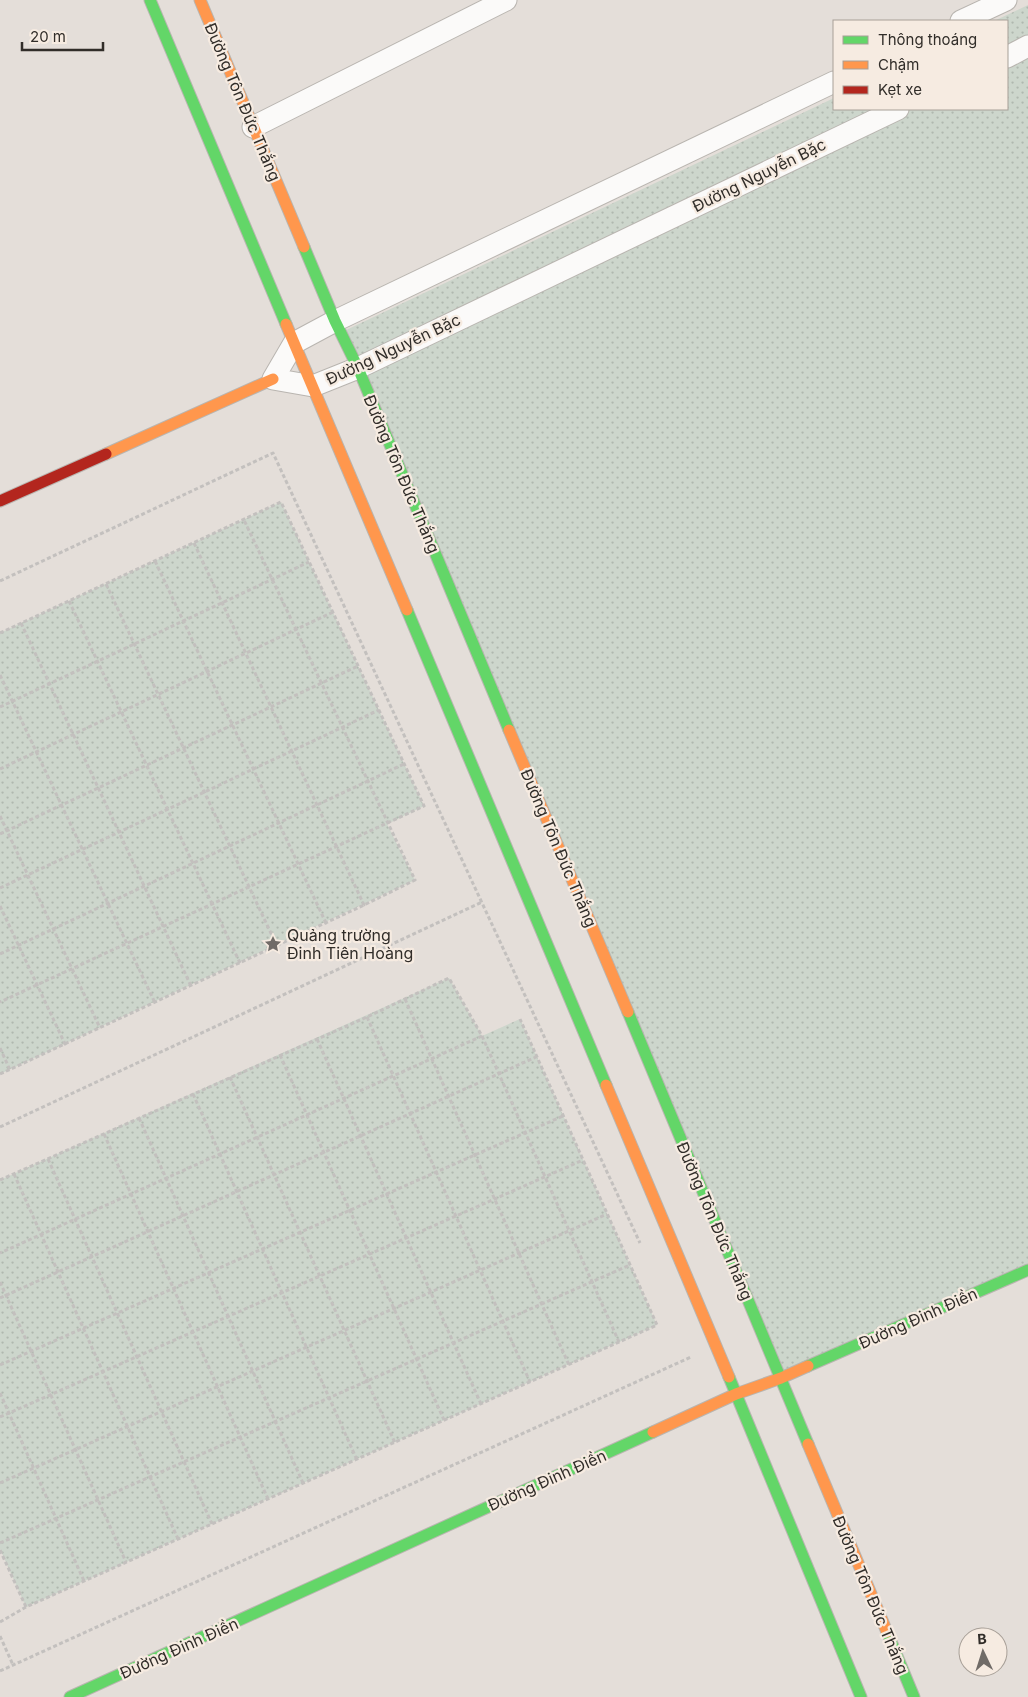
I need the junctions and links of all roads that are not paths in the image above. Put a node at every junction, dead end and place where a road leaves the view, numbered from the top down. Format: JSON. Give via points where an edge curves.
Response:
{"nodes":[{"id":1,"x":150,"y":0,"type":"edge"},
{"id":2,"x":200,"y":0,"type":"edge"},
{"id":3,"x":506,"y":0,"type":"edge"},
{"id":4,"x":1006,"y":0,"type":"edge"},
{"id":5,"x":963,"y":20,"type":"edge"},
{"id":6,"x":1028,"y":46,"type":"edge"},
{"id":7,"x":1008,"y":56,"type":"edge"},
{"id":8,"x":833,"y":82,"type":"edge"},
{"id":9,"x":896,"y":110,"type":"edge"},
{"id":10,"x":253,"y":127,"type":"junction"},
{"id":11,"x":335,"y":321,"type":"junction"},
{"id":12,"x":294,"y":343,"type":"junction"},
{"id":13,"x":358,"y":368,"type":"junction"},
{"id":14,"x":273,"y":379,"type":"junction"},
{"id":15,"x":313,"y":386,"type":"junction"},
{"id":16,"x":0,"y":501,"type":"edge"},
{"id":17,"x":1028,"y":1270,"type":"edge"},
{"id":18,"x":781,"y":1378,"type":"junction"},
{"id":19,"x":736,"y":1394,"type":"junction"},
{"id":20,"x":70,"y":1697,"type":"edge"},
{"id":21,"x":860,"y":1697,"type":"edge"},
{"id":22,"x":914,"y":1697,"type":"edge"}],
"edges":[{"from":1,"to":12,"type":"street"},
{"from":2,"to":10,"type":"street","name":"Đường Tôn Đức Thắng"},
{"from":3,"to":10,"type":"street"},
{"from":4,"to":5,"type":"street"},
{"from":6,"to":7,"type":"street"},
{"from":8,"to":11,"type":"street"},
{"from":9,"to":13,"type":"street","name":"Đường Nguyễn Bặc"},
{"from":10,"to":11,"type":"street","name":"Đường Tôn Đức Thắng"},
{"from":11,"to":12,"type":"street"},
{"from":11,"to":13,"type":"street","name":"Đường Tôn Đức Thắng"},
{"from":12,"to":14,"type":"street"},
{"from":12,"to":15,"type":"street"},
{"from":13,"to":15,"type":"street","name":"Đường Nguyễn Bặc"},
{"from":13,"to":18,"type":"street","name":"Đường Tôn Đức Thắng"},
{"from":14,"to":15,"type":"street","name":"Đường Nguyễn Bặc"},
{"from":14,"to":16,"type":"street"},
{"from":15,"to":19,"type":"street"},
{"from":17,"to":18,"type":"street","name":"Đường Đinh Điền"},
{"from":18,"to":19,"type":"street","name":"Đường Đinh Điền"},
{"from":18,"to":22,"type":"street","name":"Đường Tôn Đức Thắng"},
{"from":19,"to":20,"type":"street","name":"Đường Đinh Điền"},
{"from":19,"to":21,"type":"street"}]}
